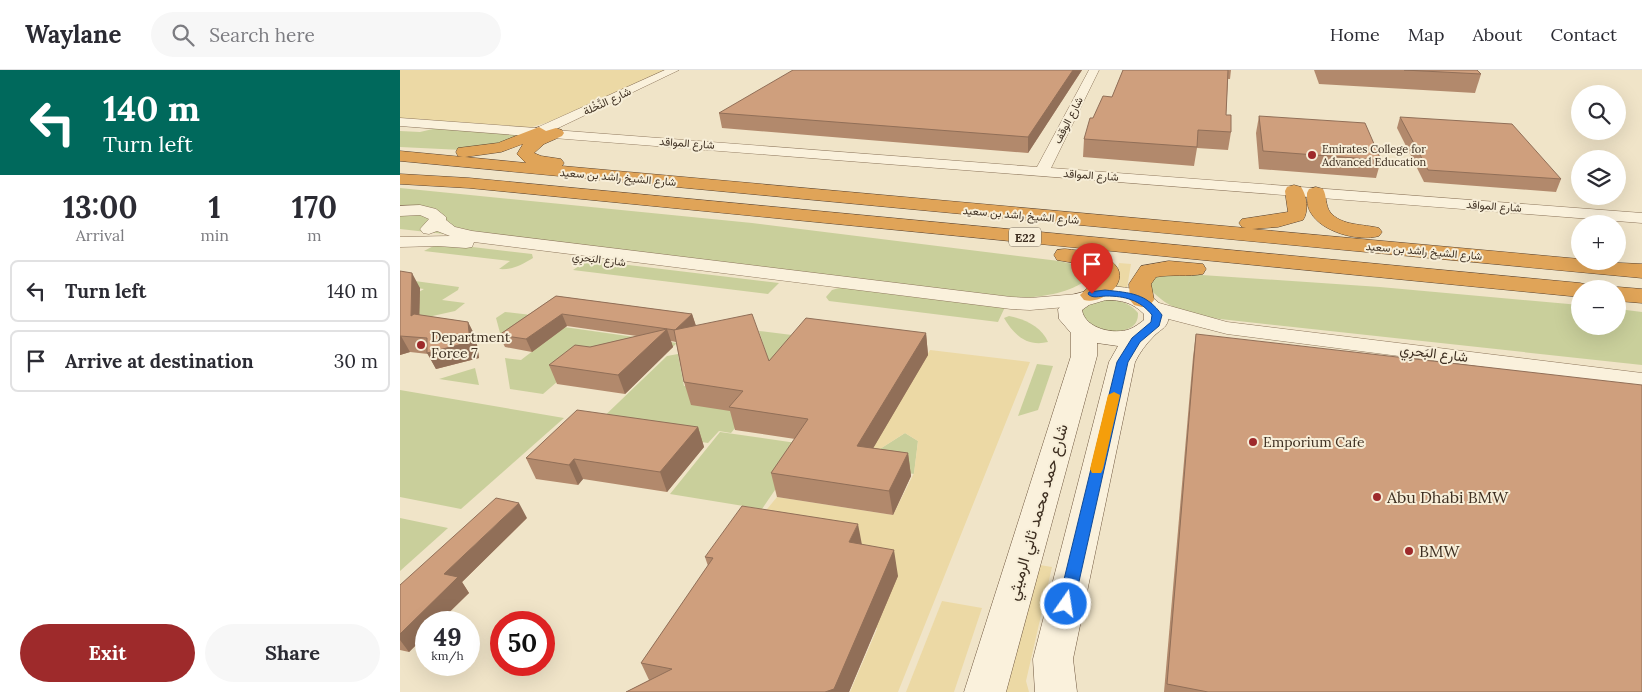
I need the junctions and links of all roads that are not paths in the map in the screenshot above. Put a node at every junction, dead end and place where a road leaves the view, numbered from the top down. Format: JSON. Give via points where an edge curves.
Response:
{"nodes":[{"id":1,"x":674,"y":70,"type":"edge"},
{"id":2,"x":689,"y":70,"type":"edge"},
{"id":3,"x":1094,"y":70,"type":"edge"},
{"id":4,"x":400,"y":121,"type":"edge"},
{"id":5,"x":548,"y":132,"type":"junction"},
{"id":6,"x":400,"y":149,"type":"edge"},
{"id":7,"x":400,"y":156,"type":"edge"},
{"id":8,"x":1042,"y":171,"type":"junction"},
{"id":9,"x":400,"y":179,"type":"edge"},
{"id":10,"x":727,"y":188,"type":"junction"},
{"id":11,"x":1294,"y":191,"type":"junction"},
{"id":12,"x":1316,"y":192,"type":"junction"},
{"id":13,"x":662,"y":202,"type":"junction"},
{"id":14,"x":973,"y":210,"type":"junction"},
{"id":15,"x":400,"y":211,"type":"edge"},
{"id":16,"x":1642,"y":218,"type":"edge"},
{"id":17,"x":437,"y":222,"type":"junction"},
{"id":18,"x":400,"y":242,"type":"edge"},
{"id":19,"x":1571,"y":253,"type":"edge"},
{"id":20,"x":1626,"y":259,"type":"edge"},
{"id":21,"x":1642,"y":260,"type":"edge"},
{"id":22,"x":1642,"y":270,"type":"edge"},
{"id":23,"x":798,"y":277,"type":"junction"},
{"id":24,"x":1571,"y":289,"type":"edge"},
{"id":25,"x":1571,"y":290,"type":"edge"},
{"id":26,"x":1626,"y":295,"type":"edge"},
{"id":27,"x":1642,"y":296,"type":"edge"},
{"id":28,"x":1081,"y":311,"type":"junction"},
{"id":29,"x":1146,"y":318,"type":"junction"},
{"id":30,"x":1227,"y":328,"type":"joint"},
{"id":31,"x":1642,"y":380,"type":"edge"},
{"id":32,"x":985,"y":692,"type":"edge"},
{"id":33,"x":1056,"y":692,"type":"edge"}],
"edges":[{"from":1,"to":5,"type":"street","name":"شارع النَّخْلة"},
{"from":2,"to":5,"type":"street","name":"شارع النَّخْلة"},
{"from":3,"to":8,"type":"street","name":"شارع الوقف"},
{"from":4,"to":5,"type":"street","name":"شارع المواقد"},
{"from":5,"to":6,"type":"highway","via":[[474,152]]},
{"from":5,"to":8,"type":"street","name":"شارع المواقد"},
{"from":5,"to":10,"type":"highway","via":[[526,149],[529,158],[549,163],[699,178]]},
{"from":7,"to":10,"type":"highway","name":"شارع الشيخ راشد بن سعيد","number":"E22"},
{"from":8,"to":11,"type":"street","name":"شارع المواقد"},
{"from":9,"to":13,"type":"highway","name":"شارع الشيخ راشد بن سعيد","number":"E22"},
{"from":10,"to":14,"type":"highway","name":"شارع الشيخ راشد بن سعيد","number":"E22"},
{"from":11,"to":12,"type":"street","name":"شارع المواقد"},
{"from":11,"to":14,"type":"highway","via":[[1296,216],[1266,223]]},
{"from":12,"to":16,"type":"street","name":"شارع المواقد"},
{"from":12,"to":19,"type":"highway","via":[[1321,214],[1350,228]]},
{"from":13,"to":24,"type":"highway","name":"شارع الشيخ راشد بن سعيد","number":"E22"},
{"from":13,"to":28,"type":"highway","via":[[1086,258],[1104,265],[1109,276]]},
{"from":14,"to":22,"type":"highway","name":"شارع الشيخ راشد بن سعيد","number":"E22"},
{"from":15,"to":17,"type":"street","name":"شارع البَحرِي","via":[[433,213],[438,217]]},
{"from":17,"to":18,"type":"street","via":[[424,232]]},
{"from":17,"to":23,"type":"street","name":"شارع البَحرِي","via":[[449,231],[472,236]]},
{"from":18,"to":23,"type":"street","name":"شارع البَحرِي","via":[[450,242],[654,266]]},
{"from":20,"to":21,"type":"highway"},
{"from":23,"to":28,"type":"street","name":"شارع البَحرِي"},
{"from":25,"to":29,"type":"highway","via":[[1408,284],[1168,268],[1154,269],[1145,274],[1139,289]]},
{"from":26,"to":27,"type":"highway"},
{"from":28,"to":29,"type":"main road","via":[[1118,293]]},
{"from":28,"to":29,"type":"main road","via":[[1095,335],[1120,338]]},
{"from":28,"to":32,"type":"main road","name":"شارع حمد محمد ثاني الرميثي","via":[[1084,356]]},
{"from":29,"to":30,"type":"street","name":"شارع البَحرِي","via":[[1183,327]]},
{"from":29,"to":33,"type":"main road","via":[[1126,354],[1110,409],[1053,658]]},
{"from":30,"to":31,"type":"street","name":"شارع البَحرِي"}]}
